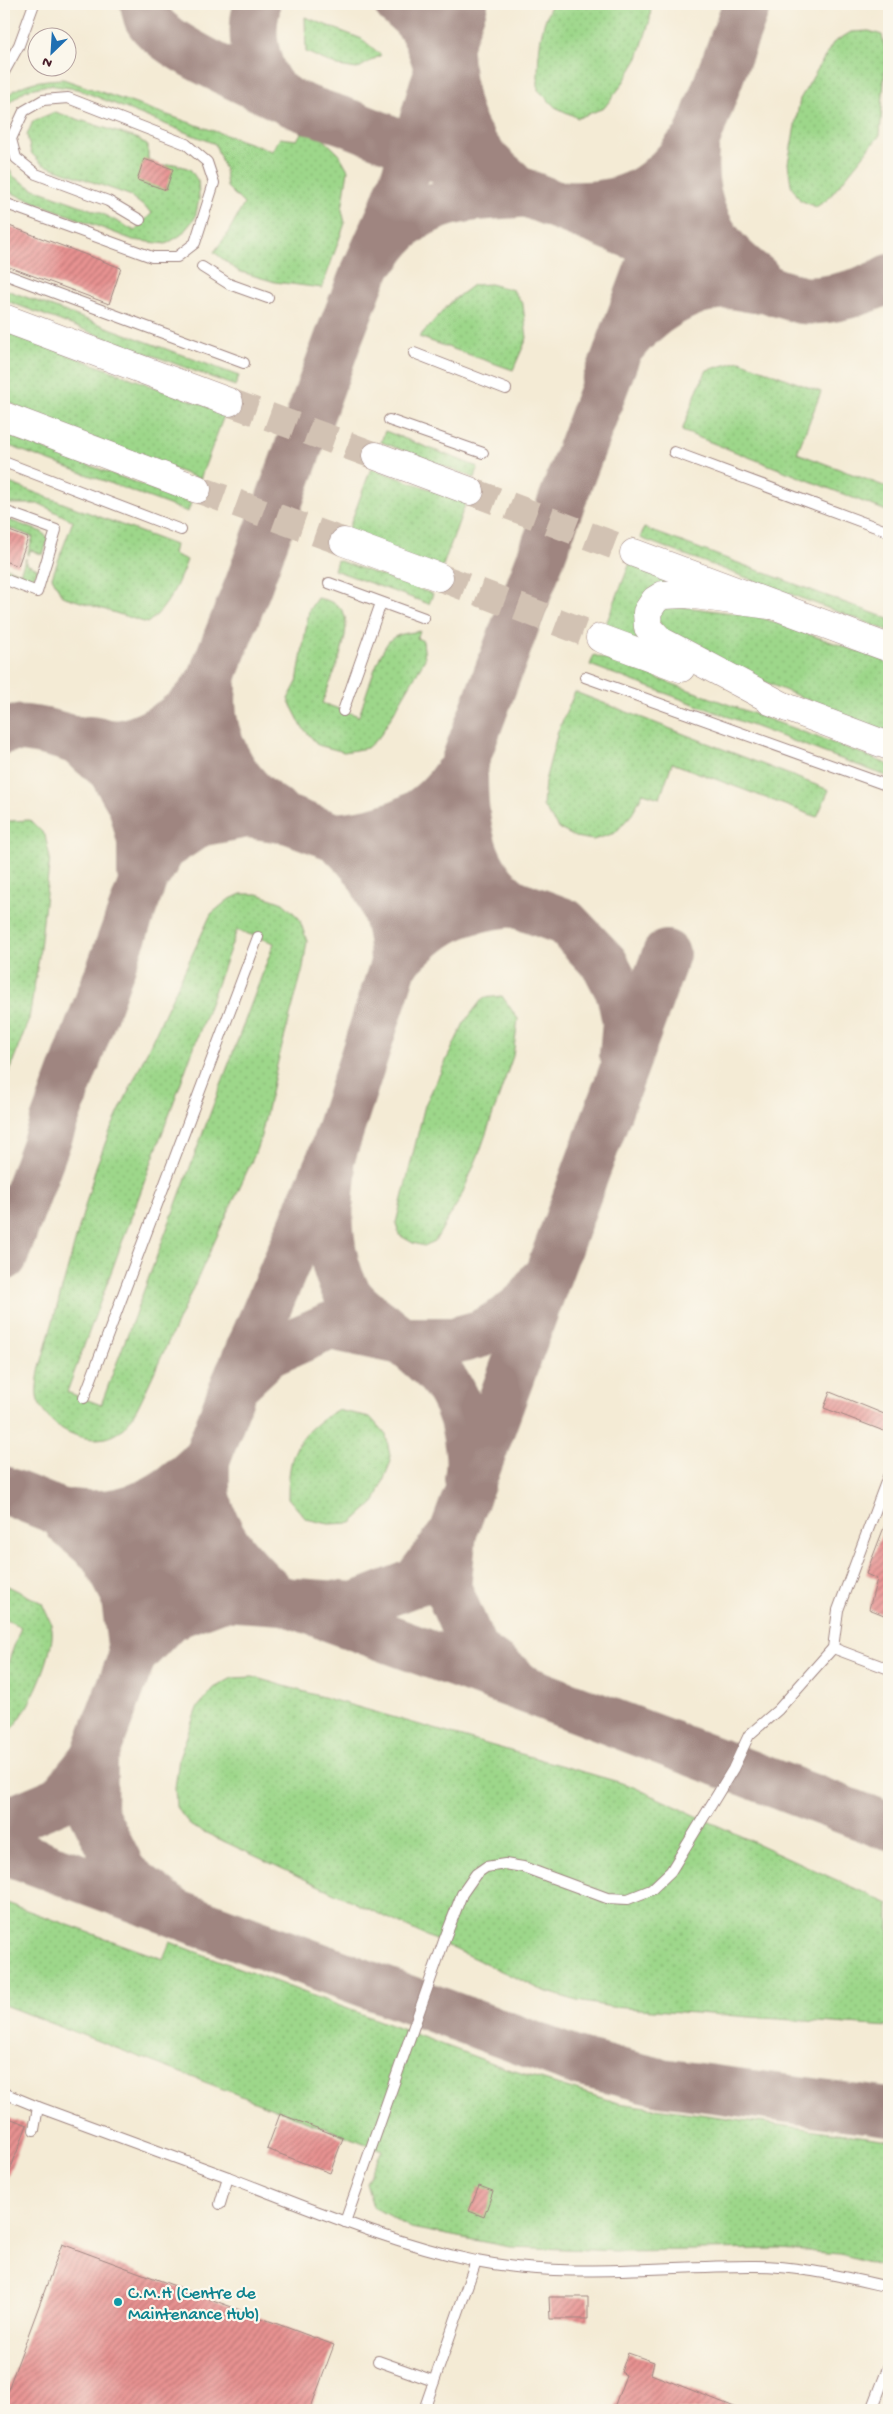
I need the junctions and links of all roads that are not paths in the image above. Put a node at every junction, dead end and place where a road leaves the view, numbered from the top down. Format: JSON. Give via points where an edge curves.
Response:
{"nodes":[{"id":1,"x":34,"y":4,"type":"edge"},
{"id":2,"x":4,"y":72,"type":"edge"},
{"id":3,"x":4,"y":204,"type":"edge"},
{"id":4,"x":140,"y":220,"type":"dead end"},
{"id":5,"x":202,"y":267,"type":"dead end"},
{"id":6,"x":4,"y":274,"type":"edge"},
{"id":7,"x":268,"y":298,"type":"dead end"},
{"id":8,"x":4,"y":318,"type":"edge"},
{"id":9,"x":414,"y":353,"type":"dead end"},
{"id":10,"x":244,"y":363,"type":"dead end"},
{"id":11,"x":506,"y":389,"type":"dead end"},
{"id":12,"x":229,"y":402,"type":"tunnel mouth"},
{"id":13,"x":4,"y":416,"type":"edge"},
{"id":14,"x":389,"y":420,"type":"dead end"},
{"id":15,"x":674,"y":452,"type":"dead end"},
{"id":16,"x":483,"y":453,"type":"dead end"},
{"id":17,"x":376,"y":456,"type":"tunnel mouth"},
{"id":18,"x":4,"y":462,"type":"edge"},
{"id":19,"x":196,"y":489,"type":"tunnel mouth"},
{"id":20,"x":470,"y":491,"type":"tunnel mouth"},
{"id":21,"x":4,"y":511,"type":"edge"},
{"id":22,"x":181,"y":530,"type":"dead end"},
{"id":23,"x":889,"y":532,"type":"edge"},
{"id":24,"x":344,"y":542,"type":"tunnel mouth"},
{"id":25,"x":634,"y":553,"type":"tunnel mouth"},
{"id":26,"x":439,"y":577,"type":"tunnel mouth"},
{"id":27,"x":4,"y":579,"type":"edge"},
{"id":28,"x":329,"y":583,"type":"dead end"},
{"id":29,"x":381,"y":603,"type":"junction"},
{"id":30,"x":770,"y":605,"type":"junction"},
{"id":31,"x":424,"y":618,"type":"dead end"},
{"id":32,"x":600,"y":638,"type":"tunnel mouth"},
{"id":33,"x":889,"y":648,"type":"edge"},
{"id":34,"x":585,"y":677,"type":"dead end"},
{"id":35,"x":787,"y":708,"type":"junction"},
{"id":36,"x":343,"y":710,"type":"dead end"},
{"id":37,"x":889,"y":746,"type":"edge"},
{"id":38,"x":889,"y":786,"type":"edge"},
{"id":39,"x":258,"y":937,"type":"dead end"},
{"id":40,"x":84,"y":1398,"type":"dead end"},
{"id":41,"x":889,"y":1474,"type":"edge"},
{"id":42,"x":833,"y":1648,"type":"junction"},
{"id":43,"x":889,"y":1669,"type":"edge"},
{"id":44,"x":4,"y":2093,"type":"edge"},
{"id":45,"x":38,"y":2107,"type":"junction"},
{"id":46,"x":34,"y":2130,"type":"dead end"},
{"id":47,"x":228,"y":2177,"type":"junction"},
{"id":48,"x":220,"y":2204,"type":"dead end"},
{"id":49,"x":346,"y":2222,"type":"junction"},
{"id":50,"x":476,"y":2261,"type":"junction"},
{"id":51,"x":889,"y":2287,"type":"edge"},
{"id":52,"x":378,"y":2361,"type":"dead end"},
{"id":53,"x":889,"y":2365,"type":"edge"},
{"id":54,"x":434,"y":2382,"type":"junction"},
{"id":55,"x":424,"y":2410,"type":"edge"},
{"id":56,"x":872,"y":2410,"type":"edge"}],
"edges":[{"from":1,"to":2,"type":"lane","via":[[19,46]]},
{"from":3,"to":4,"type":"lane","via":[[152,257],[176,257],[195,243],[214,183],[208,162],[186,144],[68,98],[43,100],[24,111],[11,139],[16,158],[36,174],[108,201]]},
{"from":5,"to":7,"type":"lane","via":[[229,284]]},
{"from":6,"to":10,"type":"lane"},
{"from":8,"to":12,"type":"main road"},
{"from":9,"to":11,"type":"lane"},
{"from":13,"to":19,"type":"main road"},
{"from":14,"to":16,"type":"lane"},
{"from":15,"to":23,"type":"lane"},
{"from":17,"to":20,"type":"main road"},
{"from":18,"to":22,"type":"lane"},
{"from":21,"to":27,"type":"lane","via":[[56,530],[37,592]]},
{"from":24,"to":26,"type":"main road"},
{"from":25,"to":30,"type":"main road"},
{"from":28,"to":29,"type":"lane"},
{"from":29,"to":31,"type":"lane"},
{"from":29,"to":36,"type":"lane"},
{"from":30,"to":33,"type":"main road"},
{"from":30,"to":35,"type":"main road","via":[[671,593],[650,606],[648,627],[660,641]]},
{"from":32,"to":35,"type":"main road"},
{"from":34,"to":38,"type":"lane"},
{"from":35,"to":37,"type":"main road"},
{"from":39,"to":40,"type":"lane"},
{"from":41,"to":42,"type":"lane","via":[[838,1610]]},
{"from":42,"to":43,"type":"lane"},
{"from":42,"to":49,"type":"lane","via":[[778,1710],[749,1735],[734,1769],[671,1871],[651,1890],[628,1899],[607,1898],[523,1866],[505,1864],[476,1874],[462,1894],[438,1956]]},
{"from":44,"to":45,"type":"lane"},
{"from":45,"to":46,"type":"lane"},
{"from":45,"to":47,"type":"lane"},
{"from":47,"to":48,"type":"lane"},
{"from":47,"to":49,"type":"lane"},
{"from":49,"to":50,"type":"lane","via":[[445,2255]]},
{"from":50,"to":51,"type":"lane","via":[[561,2271],[752,2266],[820,2272]]},
{"from":50,"to":54,"type":"lane"},
{"from":52,"to":54,"type":"lane"},
{"from":53,"to":56,"type":"lane"},
{"from":54,"to":55,"type":"lane"}]}
